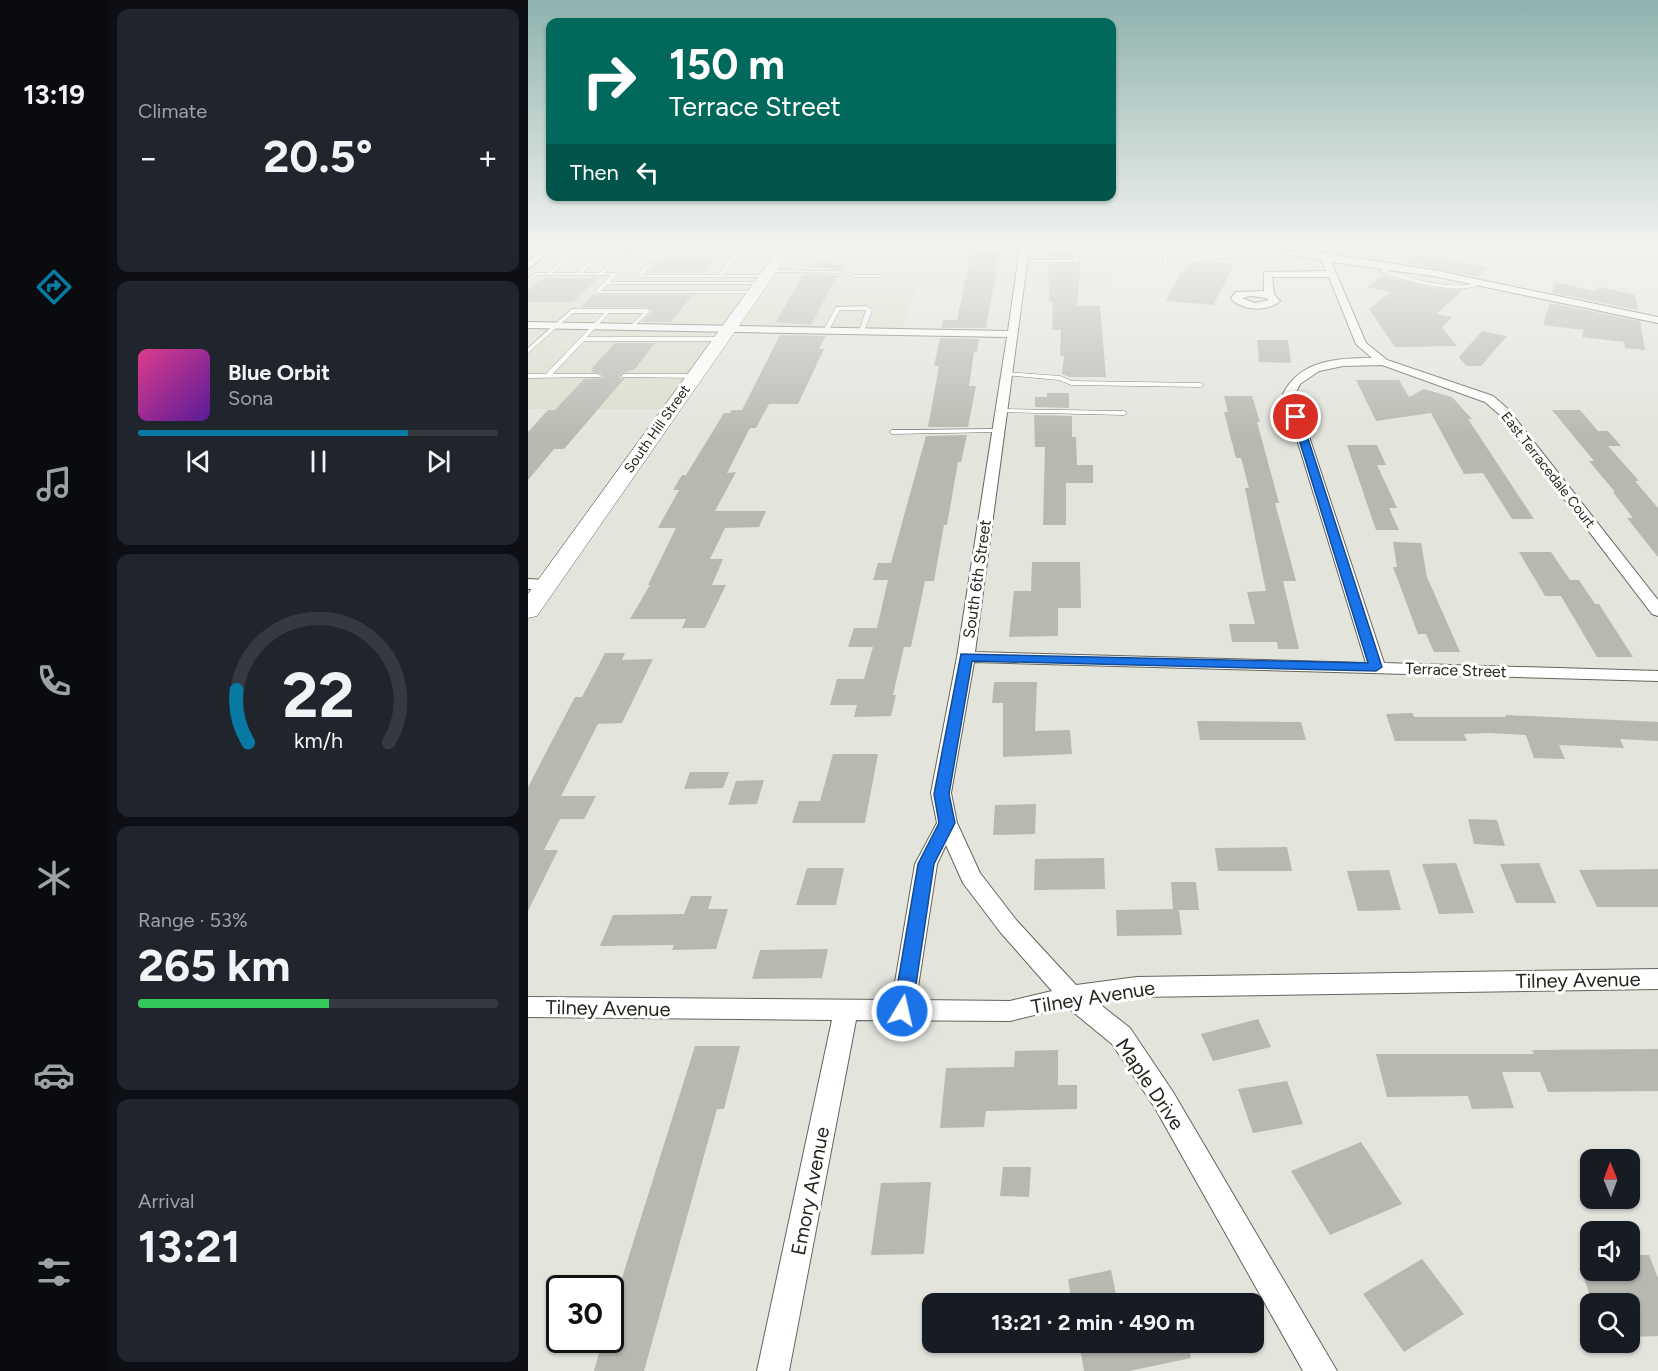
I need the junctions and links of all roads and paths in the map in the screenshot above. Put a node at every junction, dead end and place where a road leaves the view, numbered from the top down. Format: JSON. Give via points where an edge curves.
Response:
{"nodes":[{"id":1,"x":571,"y":312,"type":"edge"},
{"id":2,"x":606,"y":312,"type":"edge"},
{"id":3,"x":645,"y":312,"type":"edge"},
{"id":4,"x":740,"y":312,"type":"edge"},
{"id":5,"x":836,"y":312,"type":"edge"},
{"id":6,"x":868,"y":312,"type":"edge"},
{"id":7,"x":1015,"y":312,"type":"edge"},
{"id":8,"x":1350,"y":312,"type":"edge"},
{"id":9,"x":1620,"y":312,"type":"edge"},
{"id":10,"x":1658,"y":320,"type":"edge"},
{"id":11,"x":528,"y":326,"type":"edge"},
{"id":12,"x":557,"y":326,"type":"junction"},
{"id":13,"x":594,"y":327,"type":"junction"},
{"id":14,"x":632,"y":327,"type":"junction"},
{"id":15,"x":826,"y":331,"type":"junction"},
{"id":16,"x":862,"y":332,"type":"junction"},
{"id":17,"x":724,"y":334,"type":"junction"},
{"id":18,"x":1012,"y":334,"type":"junction"},
{"id":19,"x":582,"y":339,"type":"junction"},
{"id":20,"x":1361,"y":344,"type":"junction"},
{"id":21,"x":528,"y":351,"type":"edge"},
{"id":22,"x":1380,"y":359,"type":"junction"},
{"id":23,"x":1335,"y":363,"type":"junction"},
{"id":24,"x":1006,"y":374,"type":"junction"},
{"id":25,"x":528,"y":376,"type":"edge"},
{"id":26,"x":548,"y":376,"type":"junction"},
{"id":27,"x":598,"y":376,"type":"dead end"},
{"id":28,"x":624,"y":376,"type":"dead end"},
{"id":29,"x":694,"y":376,"type":"junction"},
{"id":30,"x":1201,"y":386,"type":"dead end"},
{"id":31,"x":1001,"y":411,"type":"junction"},
{"id":32,"x":1124,"y":412,"type":"dead end"},
{"id":33,"x":999,"y":430,"type":"junction"},
{"id":34,"x":892,"y":432,"type":"dead end"},
{"id":35,"x":537,"y":585,"type":"edge"},
{"id":36,"x":528,"y":611,"type":"edge"},
{"id":37,"x":1658,"y":611,"type":"edge"},
{"id":38,"x":966,"y":657,"type":"junction"},
{"id":39,"x":1376,"y":667,"type":"junction"},
{"id":40,"x":1658,"y":676,"type":"edge"},
{"id":41,"x":947,"y":823,"type":"junction"},
{"id":42,"x":1658,"y":979,"type":"edge"},
{"id":43,"x":1071,"y":996,"type":"junction"},
{"id":44,"x":528,"y":1007,"type":"edge"},
{"id":45,"x":846,"y":1011,"type":"junction"},
{"id":46,"x":902,"y":1011,"type":"junction"},
{"id":47,"x":773,"y":1371,"type":"edge"},
{"id":48,"x":1321,"y":1371,"type":"edge"}],
"edges":[{"from":1,"to":12,"type":"lane"},
{"from":2,"to":13,"type":"lane"},
{"from":3,"to":14,"type":"lane"},
{"from":4,"to":17,"type":"main road","name":"South Hill Street"},
{"from":5,"to":15,"type":"lane"},
{"from":6,"to":16,"type":"lane"},
{"from":7,"to":18,"type":"street","name":"South 6th Street"},
{"from":8,"to":20,"type":"street"},
{"from":9,"to":10,"type":"street"},
{"from":11,"to":12,"type":"street"},
{"from":12,"to":13,"type":"street"},
{"from":12,"to":21,"type":"lane"},
{"from":13,"to":14,"type":"street"},
{"from":13,"to":19,"type":"lane"},
{"from":14,"to":17,"type":"street"},
{"from":15,"to":16,"type":"street"},
{"from":15,"to":17,"type":"street"},
{"from":16,"to":18,"type":"street"},
{"from":17,"to":19,"type":"lane"},
{"from":17,"to":29,"type":"main road","name":"South Hill Street"},
{"from":18,"to":24,"type":"street","name":"South 6th Street"},
{"from":19,"to":26,"type":"lane"},
{"from":20,"to":22,"type":"street"},
{"from":20,"to":23,"type":"street"},
{"from":22,"to":23,"type":"street"},
{"from":22,"to":37,"type":"street","name":"East Terracedale Court","via":[[1489,399],[1504,412]]},
{"from":23,"to":39,"type":"street","via":[[1305,374],[1292,384],[1289,394]]},
{"from":24,"to":30,"type":"lane","via":[[1060,378],[1071,383]]},
{"from":24,"to":31,"type":"street","name":"South 6th Street"},
{"from":25,"to":26,"type":"lane"},
{"from":26,"to":27,"type":"lane"},
{"from":28,"to":29,"type":"lane"},
{"from":29,"to":35,"type":"main road","name":"South Hill Street"},
{"from":31,"to":32,"type":"lane"},
{"from":31,"to":33,"type":"street","name":"South 6th Street"},
{"from":33,"to":34,"type":"lane"},
{"from":33,"to":38,"type":"street","name":"South 6th Street"},
{"from":35,"to":36,"type":"main road","name":"South Hill Street"},
{"from":38,"to":39,"type":"street","name":"Terrace Street"},
{"from":38,"to":41,"type":"street","name":"South 6th Street","via":[[941,794]]},
{"from":39,"to":40,"type":"street","name":"Terrace Street"},
{"from":41,"to":43,"type":"street","name":"Maple Drive","via":[[970,877]]},
{"from":41,"to":46,"type":"street","via":[[926,864]]},
{"from":42,"to":43,"type":"street","name":"Tilney Avenue","via":[[1137,987]]},
{"from":43,"to":46,"type":"street","name":"Tilney Avenue","via":[[1010,1011]]},
{"from":43,"to":48,"type":"street","name":"Maple Drive","via":[[1120,1036],[1164,1100]]},
{"from":44,"to":45,"type":"street","name":"Tilney Avenue"},
{"from":45,"to":46,"type":"street","name":"Tilney Avenue"},
{"from":45,"to":47,"type":"street","name":"Emory Avenue"}]}
